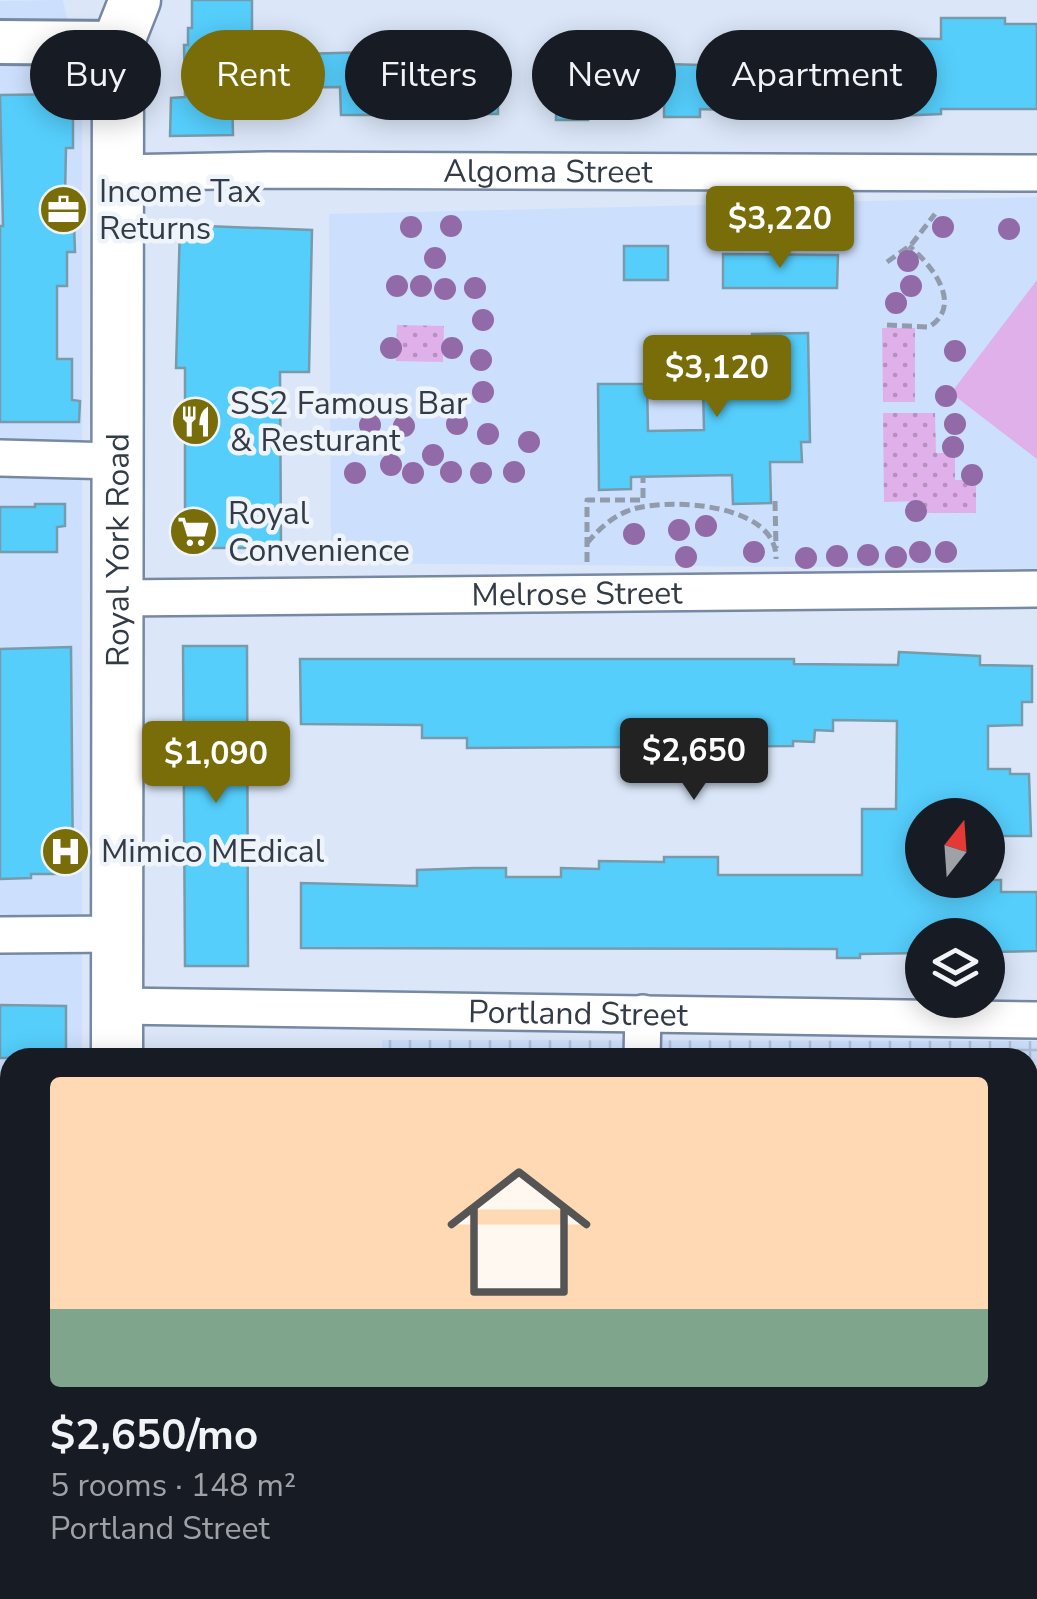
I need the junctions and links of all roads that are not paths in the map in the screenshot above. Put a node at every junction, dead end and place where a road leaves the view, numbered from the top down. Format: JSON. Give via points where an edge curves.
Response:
{"nodes":[{"id":1,"x":117,"y":14,"type":"edge"},
{"id":2,"x":0,"y":42,"type":"edge"},
{"id":3,"x":118,"y":173,"type":"junction"},
{"id":4,"x":1037,"y":173,"type":"edge"},
{"id":5,"x":0,"y":458,"type":"edge"},
{"id":6,"x":116,"y":460,"type":"junction"},
{"id":7,"x":1037,"y":590,"type":"edge"},
{"id":8,"x":118,"y":598,"type":"junction"},
{"id":9,"x":118,"y":934,"type":"junction"},
{"id":10,"x":0,"y":935,"type":"edge"},
{"id":11,"x":118,"y":1006,"type":"junction"},
{"id":12,"x":642,"y":1013,"type":"junction"},
{"id":13,"x":1037,"y":1020,"type":"edge"},
{"id":14,"x":118,"y":1048,"type":"edge"},
{"id":15,"x":642,"y":1048,"type":"edge"}],
"edges":[{"from":1,"to":2,"type":"street"},
{"from":1,"to":3,"type":"main road","name":"Royal York Road"},
{"from":3,"to":4,"type":"street","name":"Algoma Street"},
{"from":3,"to":6,"type":"main road","name":"Royal York Road"},
{"from":5,"to":6,"type":"street"},
{"from":6,"to":8,"type":"main road","name":"Royal York Road"},
{"from":7,"to":8,"type":"street","name":"Melrose Street"},
{"from":8,"to":9,"type":"main road","name":"Royal York Road"},
{"from":9,"to":10,"type":"street"},
{"from":9,"to":11,"type":"main road","name":"Royal York Road"},
{"from":11,"to":12,"type":"street","name":"Portland Street"},
{"from":11,"to":14,"type":"main road","name":"Royal York Road"},
{"from":12,"to":13,"type":"street","name":"Portland Street"},
{"from":12,"to":15,"type":"street"}]}
